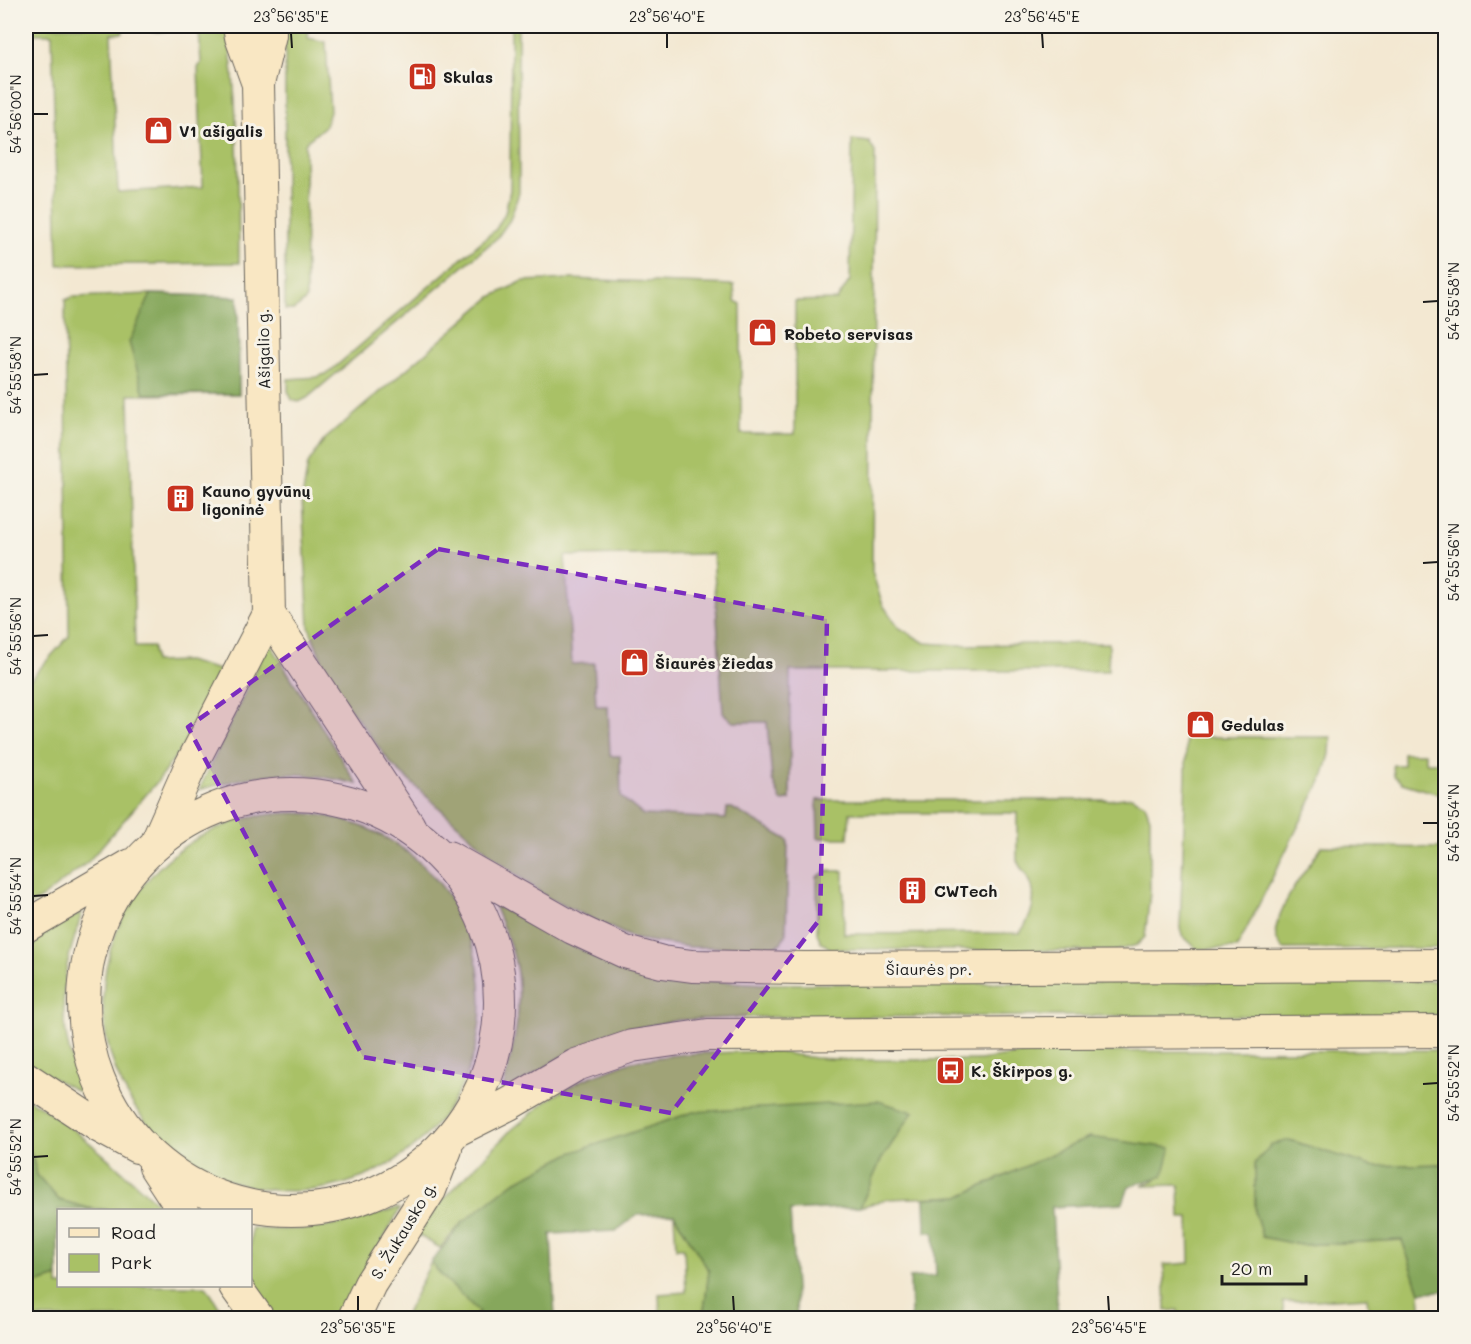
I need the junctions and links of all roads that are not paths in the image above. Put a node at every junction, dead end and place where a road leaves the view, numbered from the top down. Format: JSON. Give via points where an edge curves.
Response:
{"nodes":[{"id":1,"x":239,"y":26,"type":"edge"},
{"id":2,"x":270,"y":26,"type":"edge"},
{"id":3,"x":258,"y":84,"type":"junction"},
{"id":4,"x":268,"y":614,"type":"junction"},
{"id":5,"x":413,"y":832,"type":"junction"},
{"id":6,"x":148,"y":853,"type":"junction"},
{"id":7,"x":439,"y":853,"type":"junction"},
{"id":8,"x":26,"y":926,"type":"edge"},
{"id":9,"x":1446,"y":965,"type":"edge"},
{"id":10,"x":1446,"y":1031,"type":"edge"},
{"id":11,"x":26,"y":1078,"type":"edge"},
{"id":12,"x":454,"y":1135,"type":"junction"},
{"id":13,"x":144,"y":1151,"type":"junction"},
{"id":14,"x":182,"y":1209,"type":"edge"},
{"id":15,"x":236,"y":1287,"type":"edge"},
{"id":16,"x":258,"y":1318,"type":"edge"},
{"id":17,"x":354,"y":1318,"type":"edge"}],
"edges":[{"from":1,"to":3,"type":"main road","name":"Ašigalio g."},
{"from":2,"to":3,"type":"main road","name":"Ašigalio g."},
{"from":3,"to":4,"type":"main road","name":"Ašigalio g."},
{"from":4,"to":5,"type":"main road"},
{"from":4,"to":6,"type":"main road","name":"Ašigalio g."},
{"from":5,"to":6,"type":"main road","via":[[378,812],[341,800],[302,794],[262,796],[224,805],[188,822]]},
{"from":5,"to":7,"type":"main road"},
{"from":6,"to":8,"type":"main road"},
{"from":6,"to":13,"type":"main road","via":[[118,888],[101,919],[84,987],[91,1056],[103,1089]]},
{"from":7,"to":9,"type":"main road","name":"Šiaurės pr.","via":[[573,928],[625,952],[692,966]]},
{"from":7,"to":12,"type":"main road","via":[[479,910],[493,946],[500,984],[492,1060]]},
{"from":10,"to":12,"type":"main road","via":[[708,1035],[632,1046],[576,1065]]},
{"from":11,"to":13,"type":"main road"},
{"from":12,"to":13,"type":"main road","via":[[416,1171],[377,1193],[334,1207],[283,1210],[238,1203],[189,1184]]},
{"from":12,"to":17,"type":"main road","name":"S. Žukausko g.","via":[[430,1190],[370,1284]]},
{"from":13,"to":14,"type":"main road"},
{"from":15,"to":16,"type":"main road"}]}
